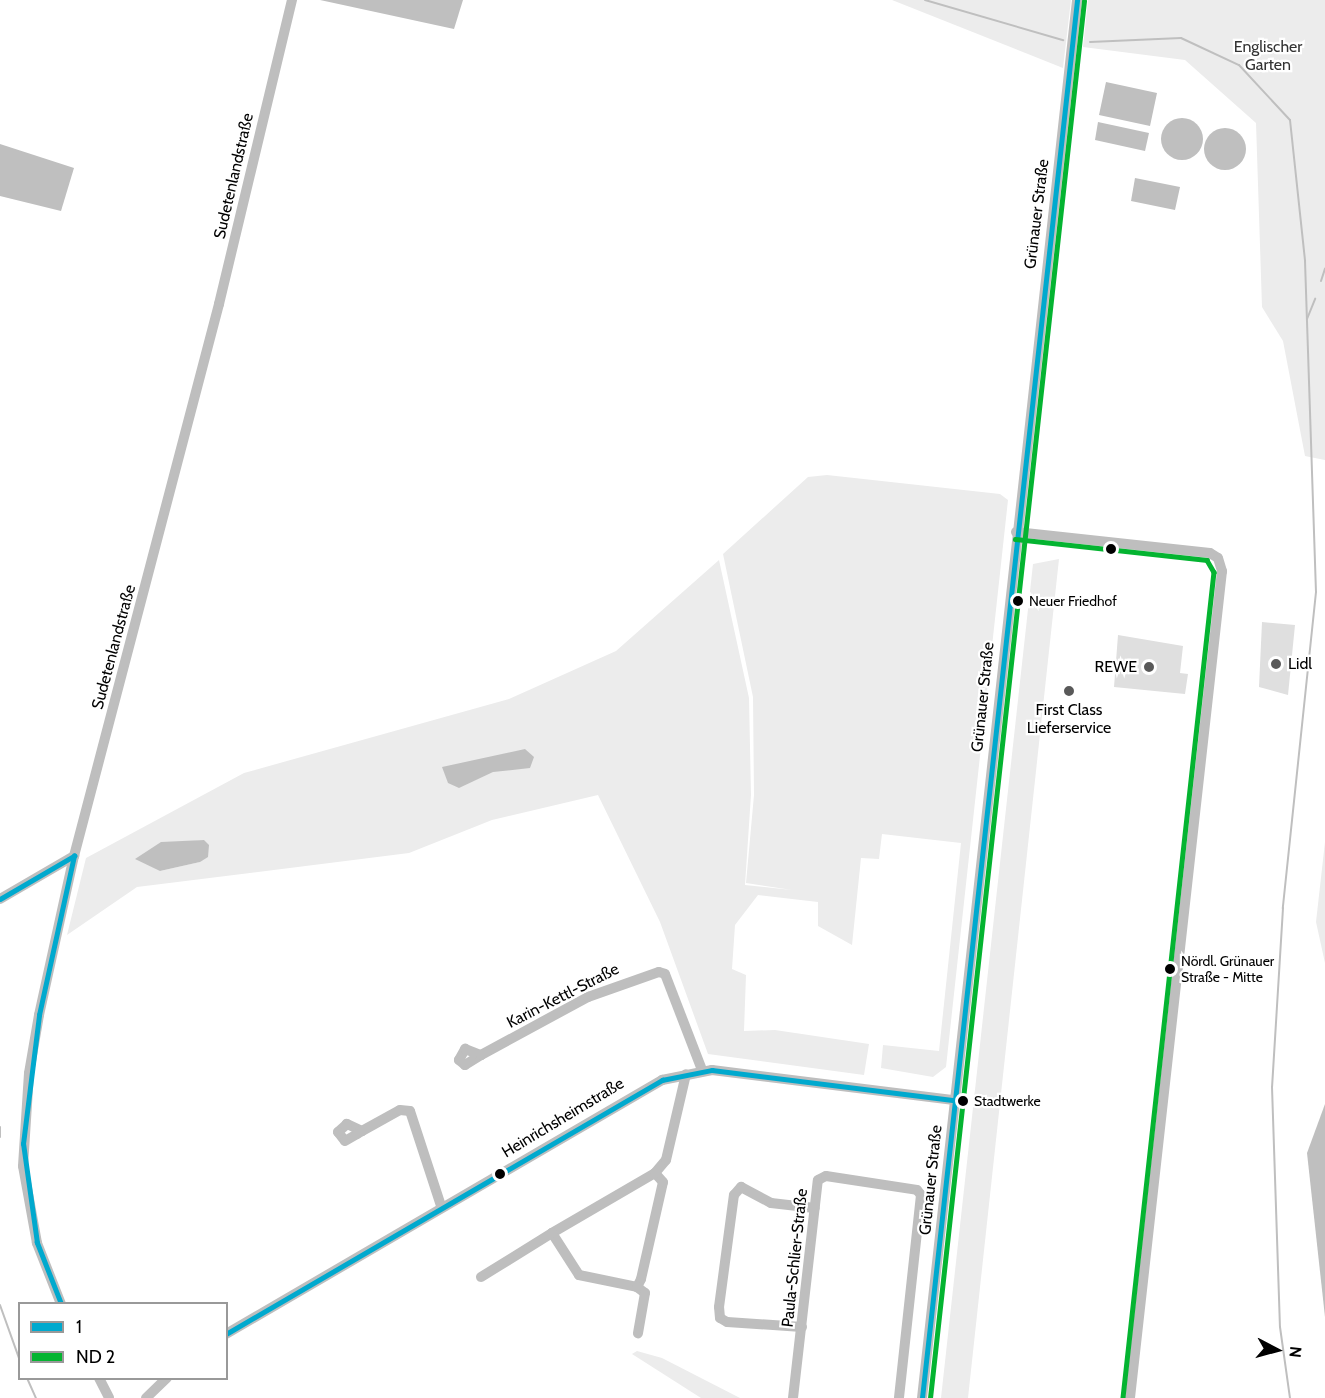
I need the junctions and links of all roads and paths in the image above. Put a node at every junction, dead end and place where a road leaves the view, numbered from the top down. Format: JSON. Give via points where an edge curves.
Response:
{"nodes":[{"id":1,"x":292,"y":0,"type":"edge"},
{"id":2,"x":1077,"y":0,"type":"edge"},
{"id":3,"x":1016,"y":532,"type":"junction"},
{"id":4,"x":74,"y":856,"type":"junction"},
{"id":5,"x":0,"y":898,"type":"edge"},
{"id":6,"x":481,"y":1055,"type":"dead end"},
{"id":7,"x":702,"y":1070,"type":"junction"},
{"id":8,"x":686,"y":1074,"type":"junction"},
{"id":9,"x":954,"y":1100,"type":"junction"},
{"id":10,"x":362,"y":1131,"type":"dead end"},
{"id":11,"x":655,"y":1173,"type":"junction"},
{"id":12,"x":441,"y":1206,"type":"junction"},
{"id":13,"x":815,"y":1208,"type":"junction"},
{"id":14,"x":552,"y":1233,"type":"junction"},
{"id":15,"x":480,"y":1277,"type":"dead end"},
{"id":16,"x":637,"y":1287,"type":"junction"},
{"id":17,"x":60,"y":1302,"type":"edge"},
{"id":18,"x":802,"y":1327,"type":"junction"},
{"id":19,"x":228,"y":1333,"type":"edge"},
{"id":20,"x":639,"y":1333,"type":"dead end"},
{"id":21,"x":100,"y":1380,"type":"edge"},
{"id":22,"x":165,"y":1380,"type":"edge"},
{"id":23,"x":109,"y":1398,"type":"edge"},
{"id":24,"x":146,"y":1398,"type":"edge"},
{"id":25,"x":793,"y":1398,"type":"edge"},
{"id":26,"x":899,"y":1398,"type":"edge"},
{"id":27,"x":922,"y":1398,"type":"edge"},
{"id":28,"x":1130,"y":1398,"type":"edge"}],
"edges":[{"from":1,"to":4,"type":"street","name":"Sudetenlandstraße","via":[[219,304]]},
{"from":2,"to":3,"type":"street","name":"Grünauer Straße"},
{"from":3,"to":9,"type":"street","name":"Grünauer Straße"},
{"from":3,"to":28,"type":"street","via":[[1210,553],[1218,558],[1222,571]]},
{"from":4,"to":5,"type":"street"},
{"from":4,"to":17,"type":"street","name":"Sudetenlandstraße","via":[[37,1027],[23,1144],[37,1243]]},
{"from":6,"to":7,"type":"street","name":"Karin-Kettl-Straße","via":[[588,997],[659,972],[665,974]]},
{"from":7,"to":8,"type":"street","name":"Heinrichsheimstraße"},
{"from":7,"to":9,"type":"street","name":"Heinrichsheimstraße"},
{"from":8,"to":11,"type":"street","via":[[666,1160]]},
{"from":8,"to":12,"type":"street","name":"Heinrichsheimstraße","via":[[642,1088]]},
{"from":9,"to":27,"type":"street","name":"Grünauer Straße"},
{"from":10,"to":12,"type":"street","via":[[400,1110],[410,1111]]},
{"from":11,"to":14,"type":"street"},
{"from":11,"to":16,"type":"street","via":[[663,1182],[651,1248]]},
{"from":12,"to":19,"type":"street","name":"Heinrichsheimstraße"},
{"from":13,"to":18,"type":"street","name":"Paula-Schlier-Straße"},
{"from":13,"to":18,"type":"street","via":[[771,1203],[741,1187],[734,1195],[719,1307],[720,1318],[727,1322]]},
{"from":13,"to":26,"type":"street","name":"Paula-Schlier-Straße","via":[[818,1180],[826,1176],[917,1190],[921,1195]]},
{"from":14,"to":15,"type":"street"},
{"from":14,"to":16,"type":"street","via":[[579,1275]]},
{"from":16,"to":20,"type":"street","via":[[645,1293]]},
{"from":18,"to":25,"type":"street","name":"Paula-Schlier-Straße"},
{"from":21,"to":23,"type":"street"},
{"from":22,"to":24,"type":"street"}]}
